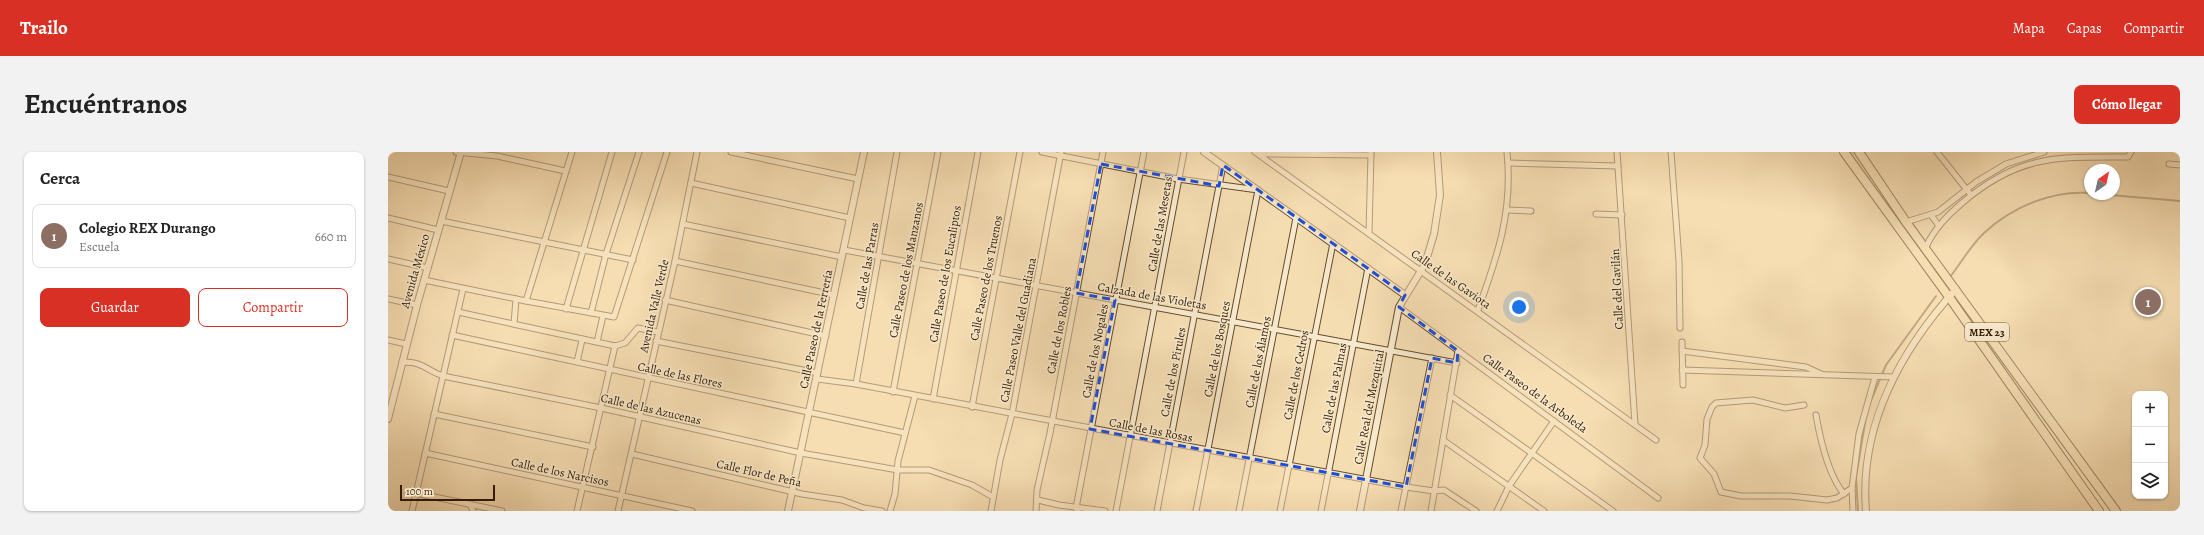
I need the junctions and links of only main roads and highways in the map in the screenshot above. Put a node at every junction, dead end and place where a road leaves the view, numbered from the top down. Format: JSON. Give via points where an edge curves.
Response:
{"nodes":[{"id":1,"x":1844,"y":152,"type":"edge"},
{"id":2,"x":1859,"y":152,"type":"edge"},
{"id":3,"x":1906,"y":222,"type":"junction"},
{"id":4,"x":1898,"y":225,"type":"junction"},
{"id":5,"x":2099,"y":511,"type":"edge"},
{"id":6,"x":2116,"y":511,"type":"edge"}],
"edges":[{"from":1,"to":4,"type":"main road","number":"MEX 23"},
{"from":2,"to":3,"type":"main road","number":"MEX 23"},
{"from":3,"to":4,"type":"main road"},
{"from":3,"to":6,"type":"main road","number":"MEX 23"},
{"from":4,"to":5,"type":"main road","number":"MEX 23"}]}
